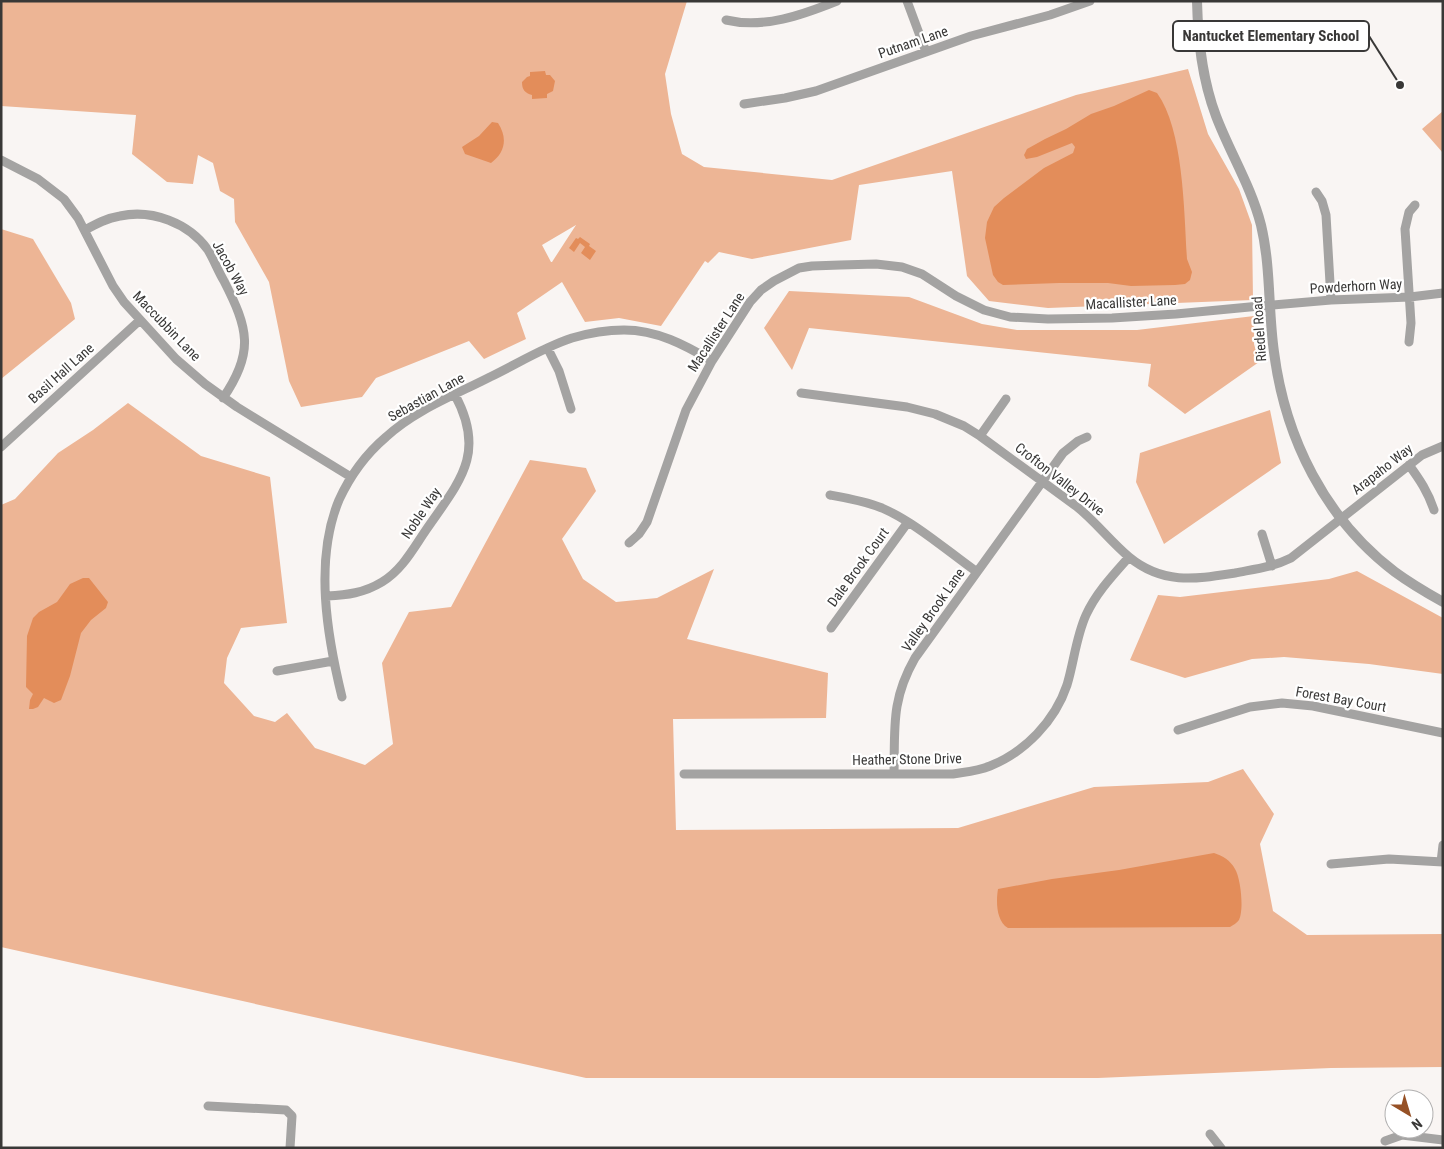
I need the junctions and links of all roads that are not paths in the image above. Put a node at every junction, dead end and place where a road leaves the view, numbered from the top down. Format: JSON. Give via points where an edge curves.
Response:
{"nodes":[{"id":1,"x":837,"y":1,"type":"edge"},
{"id":2,"x":907,"y":1,"type":"edge"},
{"id":3,"x":1090,"y":1,"type":"edge"},
{"id":4,"x":1197,"y":1,"type":"edge"},
{"id":5,"x":726,"y":20,"type":"dead end"},
{"id":6,"x":1254,"y":28,"type":"dead end"},
{"id":7,"x":1198,"y":31,"type":"junction"},
{"id":8,"x":926,"y":52,"type":"junction"},
{"id":9,"x":744,"y":104,"type":"dead end"},
{"id":10,"x":1,"y":160,"type":"edge"},
{"id":11,"x":1316,"y":192,"type":"dead end"},
{"id":12,"x":1415,"y":205,"type":"dead end"},
{"id":13,"x":85,"y":230,"type":"junction"},
{"id":14,"x":1443,"y":293,"type":"edge"},
{"id":15,"x":1410,"y":297,"type":"junction"},
{"id":16,"x":1331,"y":300,"type":"junction"},
{"id":17,"x":1270,"y":305,"type":"junction"},
{"id":18,"x":139,"y":321,"type":"junction"},
{"id":19,"x":1409,"y":342,"type":"dead end"},
{"id":20,"x":548,"y":349,"type":"junction"},
{"id":21,"x":712,"y":361,"type":"junction"},
{"id":22,"x":801,"y":393,"type":"dead end"},
{"id":23,"x":455,"y":395,"type":"junction"},
{"id":24,"x":223,"y":398,"type":"junction"},
{"id":25,"x":1006,"y":399,"type":"dead end"},
{"id":26,"x":571,"y":409,"type":"dead end"},
{"id":27,"x":980,"y":436,"type":"junction"},
{"id":28,"x":1087,"y":437,"type":"dead end"},
{"id":29,"x":1,"y":446,"type":"edge"},
{"id":30,"x":1443,"y":446,"type":"edge"},
{"id":31,"x":1409,"y":465,"type":"junction"},
{"id":32,"x":351,"y":477,"type":"junction"},
{"id":33,"x":1042,"y":481,"type":"junction"},
{"id":34,"x":830,"y":495,"type":"dead end"},
{"id":35,"x":1434,"y":510,"type":"dead end"},
{"id":36,"x":1341,"y":519,"type":"junction"},
{"id":37,"x":908,"y":522,"type":"junction"},
{"id":38,"x":1262,"y":534,"type":"dead end"},
{"id":39,"x":629,"y":543,"type":"dead end"},
{"id":40,"x":1129,"y":557,"type":"junction"},
{"id":41,"x":1272,"y":566,"type":"junction"},
{"id":42,"x":977,"y":572,"type":"junction"},
{"id":43,"x":327,"y":596,"type":"junction"},
{"id":44,"x":1443,"y":602,"type":"edge"},
{"id":45,"x":831,"y":628,"type":"dead end"},
{"id":46,"x":333,"y":661,"type":"junction"},
{"id":47,"x":277,"y":671,"type":"dead end"},
{"id":48,"x":342,"y":697,"type":"dead end"},
{"id":49,"x":1178,"y":730,"type":"dead end"},
{"id":50,"x":1443,"y":733,"type":"edge"},
{"id":51,"x":684,"y":774,"type":"dead end"},
{"id":52,"x":894,"y":774,"type":"junction"},
{"id":53,"x":1443,"y":844,"type":"edge"},
{"id":54,"x":1442,"y":862,"type":"edge"},
{"id":55,"x":1331,"y":864,"type":"dead end"},
{"id":56,"x":208,"y":1106,"type":"dead end"},
{"id":57,"x":1210,"y":1134,"type":"dead end"},
{"id":58,"x":1443,"y":1140,"type":"edge"},
{"id":59,"x":1385,"y":1141,"type":"dead end"},
{"id":60,"x":290,"y":1148,"type":"edge"},
{"id":61,"x":1221,"y":1148,"type":"edge"}],
"edges":[{"from":1,"to":5,"type":"street","via":[[789,18],[748,24]]},
{"from":2,"to":8,"type":"street"},
{"from":3,"to":8,"type":"street","name":"Putnam Lane"},
{"from":4,"to":7,"type":"street","name":"Riedel Road"},
{"from":6,"to":7,"type":"street"},
{"from":7,"to":17,"type":"street","name":"Riedel Road","via":[[1208,96],[1246,182],[1260,224]]},
{"from":8,"to":9,"type":"street","name":"Putnam Lane","via":[[816,91]]},
{"from":10,"to":13,"type":"street","name":"Maccubbin Lane","via":[[56,192]]},
{"from":11,"to":16,"type":"street","via":[[1326,215]]},
{"from":12,"to":15,"type":"street","via":[[1409,212],[1405,229]]},
{"from":13,"to":18,"type":"street","name":"Maccubbin Lane","via":[[113,286]]},
{"from":13,"to":24,"type":"street","name":"Jacob Way","via":[[114,217],[151,215],[178,224],[204,246],[238,308],[245,334],[239,370]]},
{"from":14,"to":15,"type":"street","name":"Powderhorn Way"},
{"from":15,"to":16,"type":"street","name":"Powderhorn Way"},
{"from":15,"to":19,"type":"street"},
{"from":16,"to":17,"type":"street","name":"Powderhorn Way"},
{"from":17,"to":21,"type":"street","name":"Macallister Lane","via":[[1112,318],[1010,317],[971,305],[912,269],[889,265],[812,266],[786,274],[761,290]]},
{"from":17,"to":36,"type":"street","name":"Riedel Road","via":[[1273,350],[1287,416],[1312,477]]},
{"from":18,"to":24,"type":"street","name":"Maccubbin Lane","via":[[176,359]]},
{"from":18,"to":29,"type":"street","name":"Basil Hall Lane"},
{"from":20,"to":21,"type":"street","name":"Sebastian Lane","via":[[588,334],[634,330],[676,341]]},
{"from":20,"to":23,"type":"street","name":"Sebastian Lane"},
{"from":20,"to":26,"type":"street"},
{"from":21,"to":39,"type":"street","name":"Macallister Lane","via":[[686,410],[646,522]]},
{"from":22,"to":27,"type":"street","name":"Crofton Valley Drive","via":[[923,410],[949,419]]},
{"from":23,"to":32,"type":"street","name":"Sebastian Lane","via":[[397,428],[373,449]]},
{"from":23,"to":43,"type":"street","name":"Noble Way","via":[[465,416],[469,442],[466,466],[458,484],[406,560],[390,576],[358,593]]},
{"from":24,"to":32,"type":"street","name":"Maccubbin Lane"},
{"from":25,"to":27,"type":"street"},
{"from":27,"to":33,"type":"street","name":"Crofton Valley Drive"},
{"from":28,"to":33,"type":"street","name":"Valley Brook Lane","via":[[1070,446]]},
{"from":30,"to":31,"type":"street","name":"Arapaho Way"},
{"from":31,"to":35,"type":"street","via":[[1422,482]]},
{"from":31,"to":36,"type":"street","name":"Arapaho Way"},
{"from":32,"to":43,"type":"street","name":"Sebastian Lane","via":[[338,502],[329,536],[325,570]]},
{"from":33,"to":40,"type":"street","name":"Crofton Valley Drive","via":[[1088,515]]},
{"from":33,"to":42,"type":"street","name":"Valley Brook Lane"},
{"from":34,"to":37,"type":"street","via":[[868,503]]},
{"from":36,"to":41,"type":"street","name":"Crofton Valley Drive","via":[[1291,558]]},
{"from":36,"to":44,"type":"street","name":"Riedel Road","via":[[1394,572]]},
{"from":37,"to":42,"type":"street"},
{"from":37,"to":45,"type":"street","name":"Dale Brook Court"},
{"from":38,"to":41,"type":"street"},
{"from":40,"to":41,"type":"street","name":"Crofton Valley Drive","via":[[1153,572],[1181,579]]},
{"from":40,"to":52,"type":"street","name":"Heather Stone Drive","via":[[1085,616],[1062,696],[1050,719],[1030,740],[989,767],[953,774]]},
{"from":42,"to":52,"type":"street","name":"Valley Brook Lane","via":[[915,658],[905,678],[897,699]]},
{"from":43,"to":46,"type":"street","name":"Sebastian Lane"},
{"from":46,"to":47,"type":"street"},
{"from":46,"to":48,"type":"street","name":"Sebastian Lane"},
{"from":49,"to":50,"type":"street","name":"Forest Bay Court","via":[[1250,707],[1282,703],[1313,706]]},
{"from":51,"to":52,"type":"street","name":"Heather Stone Drive"},
{"from":53,"to":54,"type":"street"},
{"from":54,"to":55,"type":"street","via":[[1389,859]]},
{"from":56,"to":60,"type":"street","via":[[286,1110],[292,1116]]},
{"from":57,"to":61,"type":"street"},
{"from":58,"to":59,"type":"street","via":[[1402,1135]]}]}
